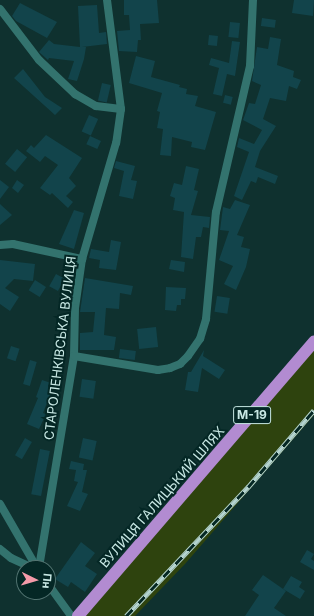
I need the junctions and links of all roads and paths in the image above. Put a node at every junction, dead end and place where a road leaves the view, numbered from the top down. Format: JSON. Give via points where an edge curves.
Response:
{"nodes":[{"id":1,"x":107,"y":0,"type":"edge"},
{"id":2,"x":253,"y":0,"type":"edge"},
{"id":3,"x":0,"y":9,"type":"edge"},
{"id":4,"x":121,"y":109,"type":"junction"},
{"id":5,"x":0,"y":245,"type":"edge"},
{"id":6,"x":82,"y":259,"type":"junction"},
{"id":7,"x":314,"y":342,"type":"edge"},
{"id":8,"x":74,"y":356,"type":"junction"},
{"id":9,"x":0,"y":504,"type":"edge"},
{"id":10,"x":0,"y":549,"type":"edge"},
{"id":11,"x":16,"y":560,"type":"edge"},
{"id":12,"x":33,"y":560,"type":"edge"},
{"id":13,"x":39,"y":560,"type":"edge"},
{"id":14,"x":56,"y":595,"type":"edge"},
{"id":15,"x":71,"y":616,"type":"edge"},
{"id":16,"x":78,"y":616,"type":"edge"}],
"edges":[{"from":1,"to":4,"type":"street","name":"СТАРОЛЕНКІВСЬКА ВУЛИЦЯ"},
{"from":2,"to":8,"type":"street","via":[[250,66],[216,212],[206,319],[200,339],[180,364],[158,370]]},
{"from":3,"to":4,"type":"street","via":[[39,60],[75,94],[96,106]]},
{"from":4,"to":6,"type":"street","name":"СТАРОЛЕНКІВСЬКА ВУЛИЦЯ","via":[[116,143]]},
{"from":5,"to":6,"type":"street","via":[[13,244]]},
{"from":6,"to":8,"type":"street","name":"СТАРОЛЕНКІВСЬКА ВУЛИЦЯ","via":[[75,308]]},
{"from":7,"to":16,"type":"highway","name":"ВУЛИЦЯ ГАЛИЦЬКИЙ ШЛЯХ","number":"М-19"},
{"from":8,"to":13,"type":"street","name":"СТАРОЛЕНКІВСЬКА ВУЛИЦЯ"},
{"from":9,"to":12,"type":"street"},
{"from":10,"to":11,"type":"street"},
{"from":14,"to":15,"type":"street"}]}
